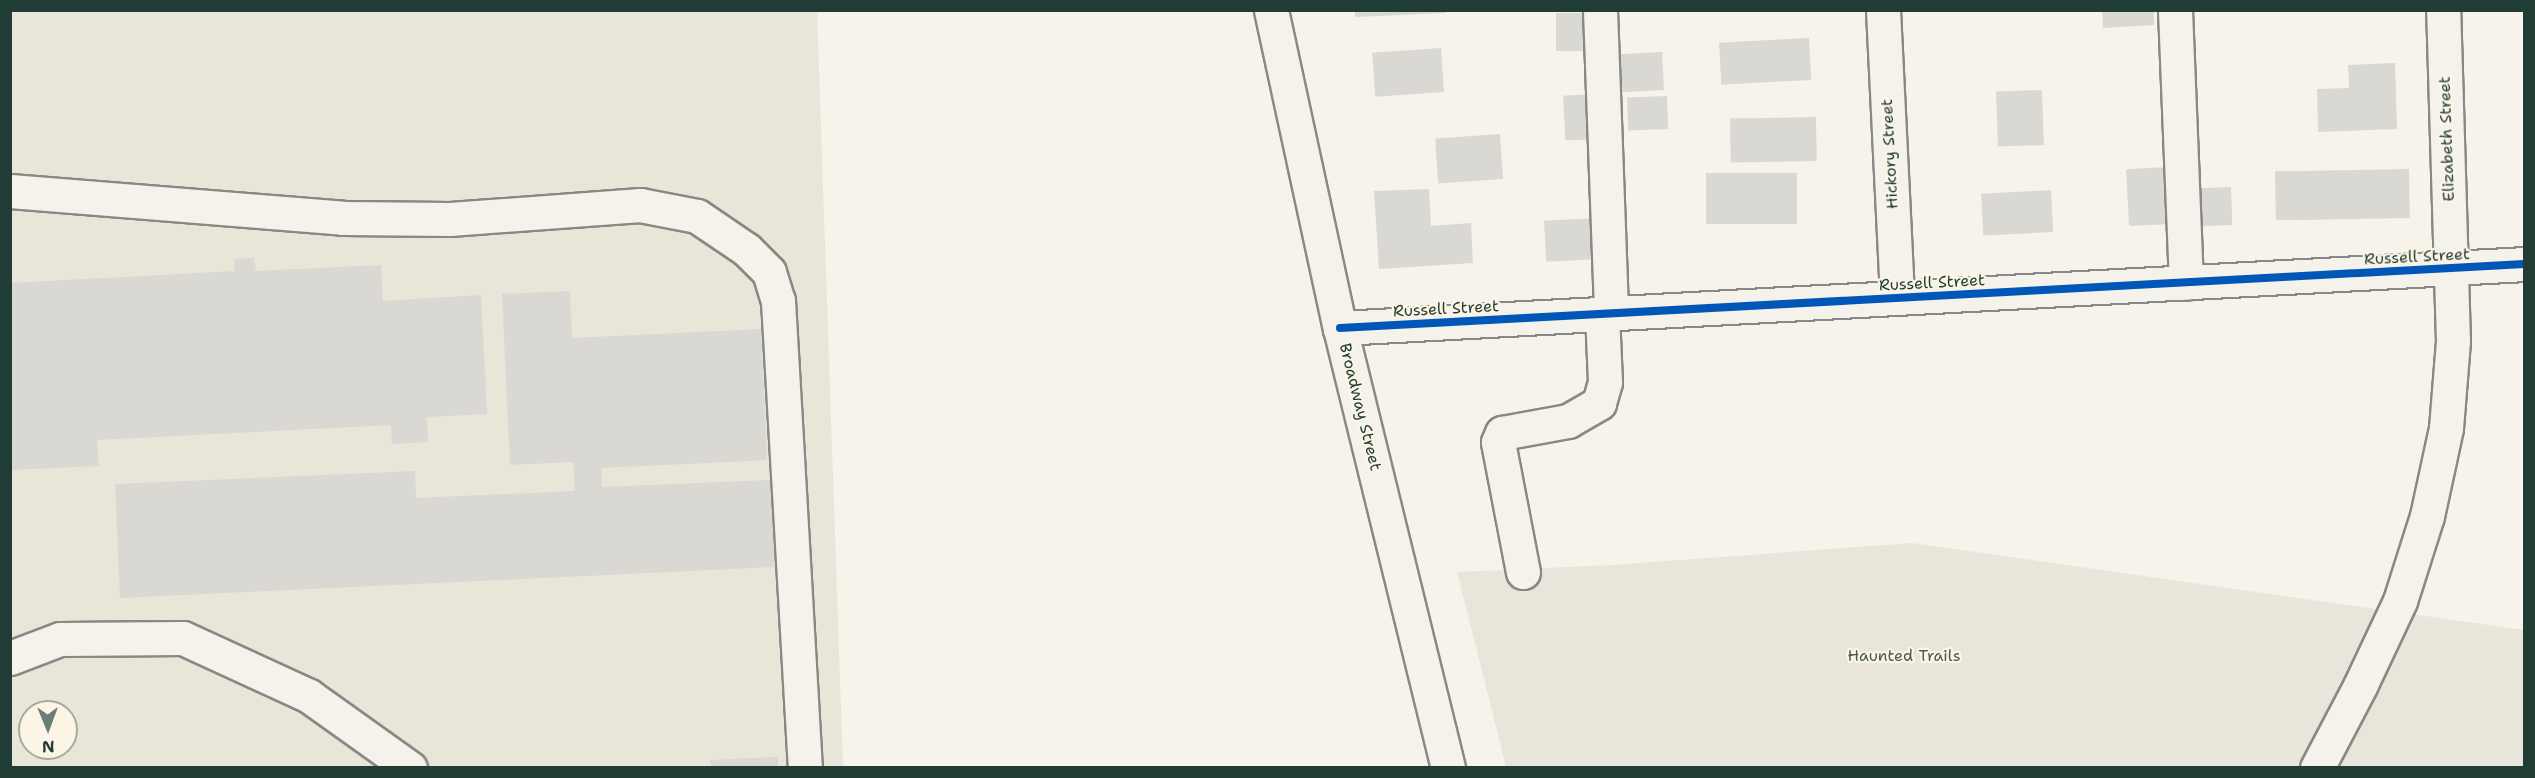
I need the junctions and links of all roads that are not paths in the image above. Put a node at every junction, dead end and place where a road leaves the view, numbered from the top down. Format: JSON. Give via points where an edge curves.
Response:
{"nodes":[{"id":1,"x":1271,"y":10,"type":"edge"},
{"id":2,"x":1600,"y":10,"type":"edge"},
{"id":3,"x":1883,"y":10,"type":"edge"},
{"id":4,"x":2175,"y":10,"type":"edge"},
{"id":5,"x":2443,"y":10,"type":"edge"},
{"id":6,"x":10,"y":190,"type":"edge"},
{"id":7,"x":2524,"y":264,"type":"edge"},
{"id":8,"x":2452,"y":268,"type":"junction"},
{"id":9,"x":2186,"y":283,"type":"junction"},
{"id":10,"x":1897,"y":298,"type":"junction"},
{"id":11,"x":1606,"y":314,"type":"junction"},
{"id":12,"x":1340,"y":328,"type":"junction"},
{"id":13,"x":1522,"y":572,"type":"dead end"},
{"id":14,"x":10,"y":658,"type":"edge"},
{"id":15,"x":410,"y":768,"type":"edge"},
{"id":16,"x":805,"y":768,"type":"edge"},
{"id":17,"x":1448,"y":768,"type":"edge"},
{"id":18,"x":2317,"y":768,"type":"edge"}],
"edges":[{"from":1,"to":12,"type":"street","name":"Broadway Street"},
{"from":2,"to":11,"type":"street"},
{"from":3,"to":10,"type":"street","name":"Hickory Street"},
{"from":4,"to":9,"type":"street"},
{"from":5,"to":8,"type":"street","name":"Elizabeth Street"},
{"from":6,"to":16,"type":"street","via":[[343,218],[450,219],[640,205],[697,216],[747,250],[769,272],[778,301]]},
{"from":7,"to":8,"type":"street","name":"Russell Street"},
{"from":8,"to":9,"type":"street","name":"Russell Street"},
{"from":8,"to":18,"type":"street","name":"Elizabeth Street","via":[[2453,341],[2446,428],[2427,516],[2400,602]]},
{"from":9,"to":10,"type":"street","name":"Russell Street"},
{"from":10,"to":11,"type":"street","name":"Russell Street"},
{"from":11,"to":12,"type":"street","name":"Russell Street"},
{"from":11,"to":13,"type":"street","via":[[1605,382],[1599,403],[1568,421],[1502,433],[1498,442]]},
{"from":12,"to":17,"type":"street","name":"Broadway Street"},
{"from":14,"to":15,"type":"street","via":[[60,639],[183,638],[309,696]]}]}
